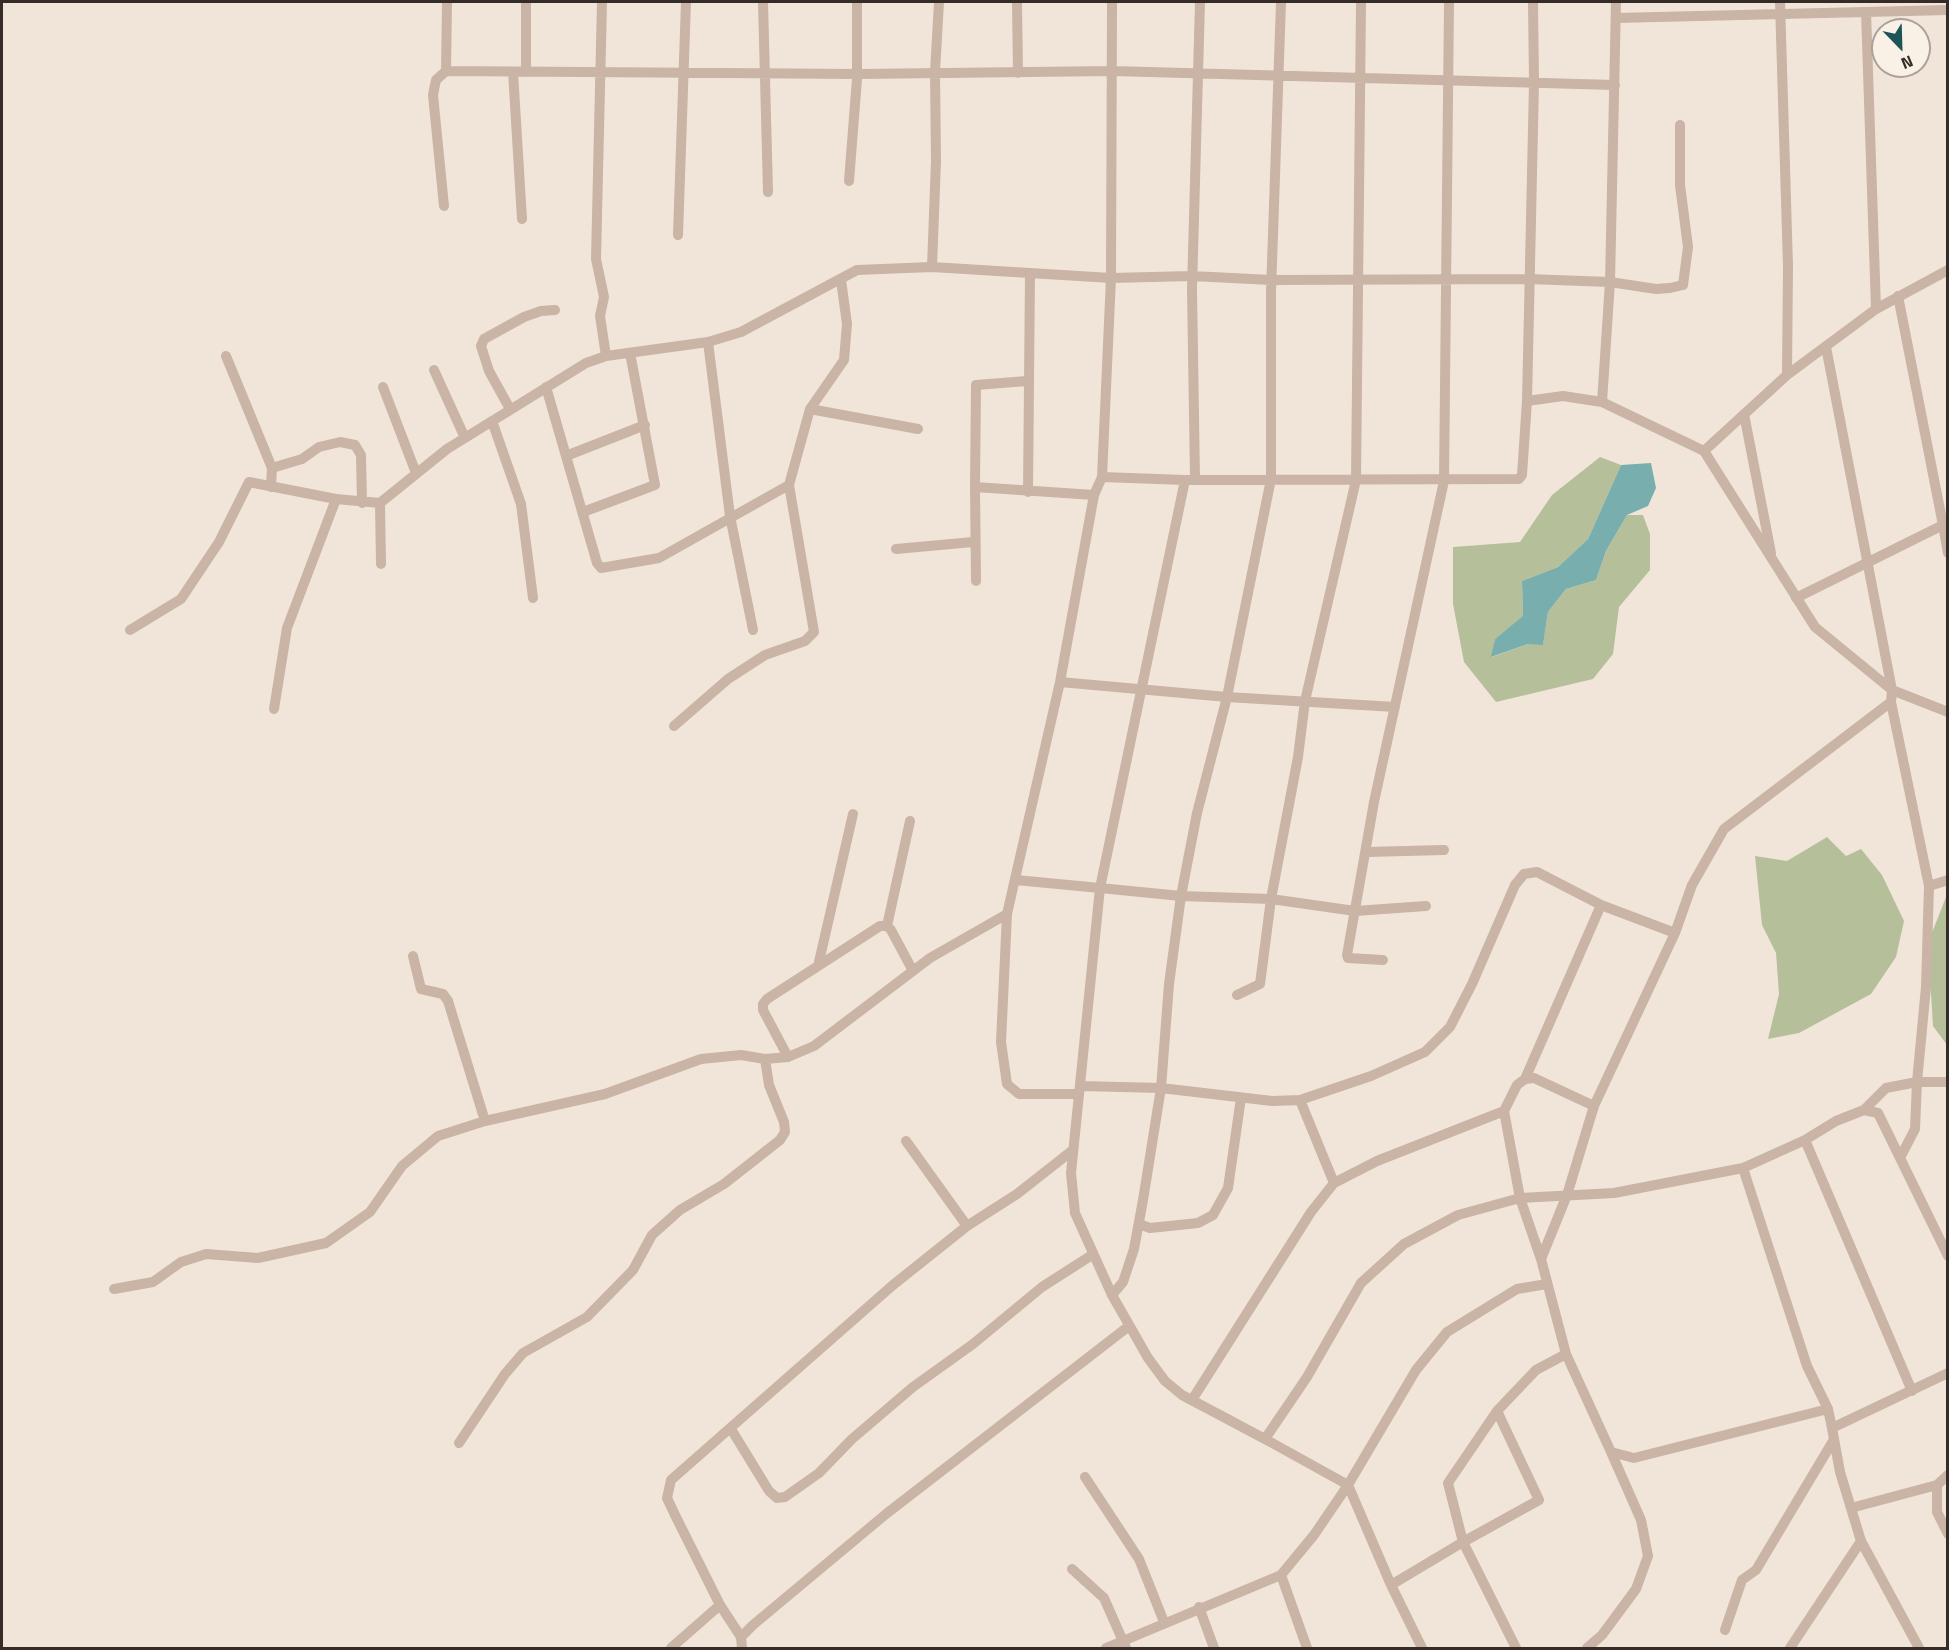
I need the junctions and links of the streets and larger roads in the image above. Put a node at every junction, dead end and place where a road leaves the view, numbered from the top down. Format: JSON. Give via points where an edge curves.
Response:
{"nodes":[{"id":1,"x":447,"y":2,"type":"edge"},
{"id":2,"x":526,"y":2,"type":"edge"},
{"id":3,"x":602,"y":2,"type":"edge"},
{"id":4,"x":686,"y":2,"type":"edge"},
{"id":5,"x":763,"y":2,"type":"edge"},
{"id":6,"x":857,"y":2,"type":"edge"},
{"id":7,"x":939,"y":2,"type":"edge"},
{"id":8,"x":1017,"y":2,"type":"edge"},
{"id":9,"x":1112,"y":2,"type":"edge"},
{"id":10,"x":1200,"y":2,"type":"edge"},
{"id":11,"x":1281,"y":2,"type":"edge"},
{"id":12,"x":1361,"y":2,"type":"edge"},
{"id":13,"x":1449,"y":2,"type":"edge"},
{"id":14,"x":1533,"y":2,"type":"edge"},
{"id":15,"x":1616,"y":2,"type":"edge"},
{"id":16,"x":1780,"y":2,"type":"edge"},
{"id":17,"x":1942,"y":7,"type":"edge"},
{"id":18,"x":1859,"y":9,"type":"edge"},
{"id":19,"x":1780,"y":14,"type":"junction"},
{"id":20,"x":1616,"y":18,"type":"junction"},
{"id":21,"x":446,"y":71,"type":"junction"},
{"id":22,"x":1113,"y":71,"type":"junction"},
{"id":23,"x":513,"y":72,"type":"junction"},
{"id":24,"x":526,"y":72,"type":"junction"},
{"id":25,"x":599,"y":72,"type":"junction"},
{"id":26,"x":935,"y":72,"type":"junction"},
{"id":27,"x":684,"y":73,"type":"junction"},
{"id":28,"x":763,"y":73,"type":"junction"},
{"id":29,"x":858,"y":74,"type":"junction"},
{"id":30,"x":1018,"y":74,"type":"junction"},
{"id":31,"x":1199,"y":76,"type":"junction"},
{"id":32,"x":1279,"y":76,"type":"junction"},
{"id":33,"x":1360,"y":78,"type":"junction"},
{"id":34,"x":1446,"y":80,"type":"junction"},
{"id":35,"x":1534,"y":83,"type":"junction"},
{"id":36,"x":1615,"y":85,"type":"junction"},
{"id":37,"x":1680,"y":125,"type":"dead end"},
{"id":38,"x":849,"y":181,"type":"dead end"},
{"id":39,"x":768,"y":192,"type":"dead end"},
{"id":40,"x":444,"y":206,"type":"dead end"},
{"id":41,"x":522,"y":219,"type":"dead end"},
{"id":42,"x":678,"y":235,"type":"dead end"},
{"id":43,"x":932,"y":267,"type":"junction"},
{"id":44,"x":1947,"y":270,"type":"edge"},
{"id":45,"x":1030,"y":273,"type":"junction"},
{"id":46,"x":1192,"y":276,"type":"junction"},
{"id":47,"x":1111,"y":278,"type":"junction"},
{"id":48,"x":1359,"y":278,"type":"junction"},
{"id":49,"x":1528,"y":279,"type":"junction"},
{"id":50,"x":841,"y":280,"type":"junction"},
{"id":51,"x":1271,"y":280,"type":"junction"},
{"id":52,"x":1445,"y":280,"type":"junction"},
{"id":53,"x":1610,"y":282,"type":"junction"},
{"id":54,"x":1898,"y":296,"type":"junction"},
{"id":55,"x":1876,"y":309,"type":"junction"},
{"id":56,"x":555,"y":310,"type":"dead end"},
{"id":57,"x":708,"y":342,"type":"junction"},
{"id":58,"x":1826,"y":347,"type":"junction"},
{"id":59,"x":630,"y":353,"type":"junction"},
{"id":60,"x":226,"y":356,"type":"dead end"},
{"id":61,"x":606,"y":356,"type":"junction"},
{"id":62,"x":434,"y":370,"type":"dead end"},
{"id":63,"x":1787,"y":375,"type":"junction"},
{"id":64,"x":1027,"y":381,"type":"junction"},
{"id":65,"x":383,"y":387,"type":"dead end"},
{"id":66,"x":546,"y":387,"type":"junction"},
{"id":67,"x":1527,"y":401,"type":"junction"},
{"id":68,"x":1602,"y":402,"type":"junction"},
{"id":69,"x":510,"y":409,"type":"junction"},
{"id":70,"x":810,"y":409,"type":"junction"},
{"id":71,"x":1744,"y":414,"type":"junction"},
{"id":72,"x":492,"y":421,"type":"junction"},
{"id":73,"x":645,"y":425,"type":"junction"},
{"id":74,"x":918,"y":429,"type":"dead end"},
{"id":75,"x":465,"y":438,"type":"junction"},
{"id":76,"x":1704,"y":451,"type":"junction"},
{"id":77,"x":566,"y":456,"type":"junction"},
{"id":78,"x":272,"y":468,"type":"junction"},
{"id":79,"x":417,"y":473,"type":"junction"},
{"id":80,"x":1102,"y":477,"type":"junction"},
{"id":81,"x":1190,"y":479,"type":"junction"},
{"id":82,"x":1271,"y":479,"type":"junction"},
{"id":83,"x":1356,"y":480,"type":"junction"},
{"id":84,"x":1444,"y":481,"type":"junction"},
{"id":85,"x":789,"y":485,"type":"junction"},
{"id":86,"x":271,"y":487,"type":"junction"},
{"id":87,"x":975,"y":487,"type":"junction"},
{"id":88,"x":1028,"y":492,"type":"junction"},
{"id":89,"x":1094,"y":495,"type":"junction"},
{"id":90,"x":336,"y":499,"type":"junction"},
{"id":91,"x":362,"y":503,"type":"junction"},
{"id":92,"x":380,"y":503,"type":"junction"},
{"id":93,"x":583,"y":512,"type":"junction"},
{"id":94,"x":730,"y":516,"type":"junction"},
{"id":95,"x":1945,"y":524,"type":"edge"},
{"id":96,"x":974,"y":542,"type":"junction"},
{"id":97,"x":896,"y":549,"type":"dead end"},
{"id":98,"x":1947,"y":553,"type":"edge"},
{"id":99,"x":1773,"y":560,"type":"junction"},
{"id":100,"x":1868,"y":563,"type":"junction"},
{"id":101,"x":381,"y":564,"type":"dead end"},
{"id":102,"x":976,"y":581,"type":"dead end"},
{"id":103,"x":533,"y":598,"type":"dead end"},
{"id":104,"x":1796,"y":598,"type":"junction"},
{"id":105,"x":130,"y":630,"type":"dead end"},
{"id":106,"x":753,"y":630,"type":"dead end"},
{"id":107,"x":1059,"y":682,"type":"junction"},
{"id":108,"x":1140,"y":690,"type":"junction"},
{"id":109,"x":1892,"y":690,"type":"junction"},
{"id":110,"x":1227,"y":697,"type":"junction"},
{"id":111,"x":1305,"y":701,"type":"junction"},
{"id":112,"x":1891,"y":702,"type":"junction"},
{"id":113,"x":1395,"y":707,"type":"junction"},
{"id":114,"x":274,"y":709,"type":"dead end"},
{"id":115,"x":1947,"y":712,"type":"edge"},
{"id":116,"x":674,"y":726,"type":"dead end"},
{"id":117,"x":853,"y":814,"type":"dead end"},
{"id":118,"x":910,"y":821,"type":"dead end"},
{"id":119,"x":1444,"y":850,"type":"dead end"},
{"id":120,"x":1367,"y":852,"type":"junction"},
{"id":121,"x":1016,"y":880,"type":"junction"},
{"id":122,"x":1947,"y":880,"type":"edge"},
{"id":123,"x":1929,"y":886,"type":"junction"},
{"id":124,"x":1100,"y":888,"type":"junction"},
{"id":125,"x":1181,"y":896,"type":"junction"},
{"id":126,"x":1271,"y":899,"type":"junction"},
{"id":127,"x":1601,"y":905,"type":"junction"},
{"id":128,"x":1426,"y":906,"type":"dead end"},
{"id":129,"x":1355,"y":911,"type":"junction"},
{"id":130,"x":1007,"y":914,"type":"junction"},
{"id":131,"x":887,"y":926,"type":"junction"},
{"id":132,"x":1675,"y":933,"type":"junction"},
{"id":133,"x":413,"y":956,"type":"dead end"},
{"id":134,"x":1383,"y":960,"type":"dead end"},
{"id":135,"x":818,"y":966,"type":"junction"},
{"id":136,"x":913,"y":971,"type":"junction"},
{"id":137,"x":1237,"y":995,"type":"dead end"},
{"id":138,"x":789,"y":1057,"type":"junction"},
{"id":139,"x":765,"y":1059,"type":"junction"},
{"id":140,"x":1525,"y":1079,"type":"junction"},
{"id":141,"x":1917,"y":1082,"type":"junction"},
{"id":142,"x":1947,"y":1082,"type":"edge"},
{"id":143,"x":1161,"y":1088,"type":"junction"},
{"id":144,"x":1079,"y":1090,"type":"junction"},
{"id":145,"x":1242,"y":1098,"type":"junction"},
{"id":146,"x":1300,"y":1100,"type":"junction"},
{"id":147,"x":1594,"y":1106,"type":"junction"},
{"id":148,"x":1864,"y":1110,"type":"junction"},
{"id":149,"x":1504,"y":1111,"type":"junction"},
{"id":150,"x":485,"y":1121,"type":"junction"},
{"id":151,"x":1805,"y":1140,"type":"junction"},
{"id":152,"x":906,"y":1141,"type":"dead end"},
{"id":153,"x":1073,"y":1150,"type":"junction"},
{"id":154,"x":1901,"y":1156,"type":"junction"},
{"id":155,"x":1743,"y":1168,"type":"junction"},
{"id":156,"x":1334,"y":1183,"type":"junction"},
{"id":157,"x":1566,"y":1195,"type":"junction"},
{"id":158,"x":1520,"y":1198,"type":"junction"},
{"id":159,"x":1139,"y":1224,"type":"junction"},
{"id":160,"x":967,"y":1226,"type":"junction"},
{"id":161,"x":1092,"y":1255,"type":"junction"},
{"id":162,"x":1947,"y":1256,"type":"edge"},
{"id":163,"x":1541,"y":1259,"type":"junction"},
{"id":164,"x":1547,"y":1284,"type":"junction"},
{"id":165,"x":114,"y":1288,"type":"dead end"},
{"id":166,"x":1112,"y":1295,"type":"junction"},
{"id":167,"x":1129,"y":1326,"type":"junction"},
{"id":168,"x":1566,"y":1354,"type":"junction"},
{"id":169,"x":1947,"y":1373,"type":"edge"},
{"id":170,"x":1912,"y":1391,"type":"junction"},
{"id":171,"x":1192,"y":1400,"type":"junction"},
{"id":172,"x":1828,"y":1409,"type":"junction"},
{"id":173,"x":1497,"y":1411,"type":"junction"},
{"id":174,"x":1832,"y":1428,"type":"junction"},
{"id":175,"x":731,"y":1429,"type":"junction"},
{"id":176,"x":1265,"y":1439,"type":"junction"},
{"id":177,"x":1833,"y":1441,"type":"junction"},
{"id":178,"x":459,"y":1443,"type":"dead end"},
{"id":179,"x":1611,"y":1452,"type":"junction"},
{"id":180,"x":1947,"y":1475,"type":"edge"},
{"id":181,"x":1085,"y":1477,"type":"dead end"},
{"id":182,"x":1348,"y":1485,"type":"junction"},
{"id":183,"x":1937,"y":1485,"type":"junction"},
{"id":184,"x":1851,"y":1508,"type":"junction"},
{"id":185,"x":1947,"y":1534,"type":"edge"},
{"id":186,"x":1861,"y":1541,"type":"junction"},
{"id":187,"x":1463,"y":1542,"type":"junction"},
{"id":188,"x":1072,"y":1569,"type":"dead end"},
{"id":189,"x":1281,"y":1575,"type":"junction"},
{"id":190,"x":1391,"y":1585,"type":"junction"},
{"id":191,"x":720,"y":1605,"type":"junction"},
{"id":192,"x":1199,"y":1607,"type":"junction"},
{"id":193,"x":1164,"y":1622,"type":"junction"},
{"id":194,"x":1725,"y":1630,"type":"dead end"},
{"id":195,"x":742,"y":1643,"type":"edge"},
{"id":196,"x":1124,"y":1645,"type":"edge"},
{"id":197,"x":671,"y":1648,"type":"edge"},
{"id":198,"x":1106,"y":1648,"type":"edge"},
{"id":199,"x":1214,"y":1648,"type":"edge"},
{"id":200,"x":1307,"y":1648,"type":"edge"},
{"id":201,"x":1422,"y":1648,"type":"edge"},
{"id":202,"x":1516,"y":1648,"type":"edge"},
{"id":203,"x":1587,"y":1648,"type":"edge"},
{"id":204,"x":1790,"y":1648,"type":"edge"},
{"id":205,"x":1919,"y":1648,"type":"edge"}],
"edges":[{"from":1,"to":21,"type":"street"},
{"from":2,"to":24,"type":"street"},
{"from":3,"to":25,"type":"street"},
{"from":4,"to":27,"type":"street"},
{"from":5,"to":28,"type":"street"},
{"from":6,"to":29,"type":"street"},
{"from":7,"to":26,"type":"street"},
{"from":8,"to":30,"type":"street"},
{"from":9,"to":22,"type":"street"},
{"from":10,"to":31,"type":"street"},
{"from":11,"to":32,"type":"street"},
{"from":12,"to":33,"type":"street"},
{"from":13,"to":34,"type":"street"},
{"from":14,"to":35,"type":"street"},
{"from":15,"to":20,"type":"street"},
{"from":16,"to":19,"type":"street"},
{"from":17,"to":18,"type":"street"},
{"from":18,"to":19,"type":"street"},
{"from":18,"to":55,"type":"street"},
{"from":19,"to":20,"type":"street"},
{"from":19,"to":63,"type":"street","via":[[1788,266]]},
{"from":20,"to":36,"type":"street"},
{"from":21,"to":23,"type":"street"},
{"from":21,"to":40,"type":"street","via":[[436,80],[433,95]]},
{"from":22,"to":30,"type":"street"},
{"from":22,"to":31,"type":"street"},
{"from":22,"to":47,"type":"street"},
{"from":23,"to":24,"type":"street"},
{"from":23,"to":41,"type":"street"},
{"from":24,"to":25,"type":"street"},
{"from":25,"to":27,"type":"street"},
{"from":25,"to":61,"type":"street","via":[[596,259],[603,297],[600,316]]},
{"from":26,"to":29,"type":"street"},
{"from":26,"to":30,"type":"street"},
{"from":26,"to":43,"type":"street"},
{"from":27,"to":28,"type":"street"},
{"from":27,"to":42,"type":"street"},
{"from":28,"to":29,"type":"street"},
{"from":28,"to":39,"type":"street"},
{"from":29,"to":38,"type":"street"},
{"from":31,"to":32,"type":"street"},
{"from":31,"to":46,"type":"street"},
{"from":32,"to":33,"type":"street"},
{"from":32,"to":51,"type":"street"},
{"from":33,"to":34,"type":"street"},
{"from":33,"to":48,"type":"street"},
{"from":34,"to":35,"type":"street"},
{"from":34,"to":52,"type":"street"},
{"from":35,"to":36,"type":"street"},
{"from":35,"to":49,"type":"street"},
{"from":36,"to":53,"type":"street"},
{"from":37,"to":53,"type":"street","via":[[1680,184],[1688,247],[1683,285],[1656,289]]},
{"from":43,"to":45,"type":"street"},
{"from":43,"to":50,"type":"street","via":[[857,270]]},
{"from":44,"to":54,"type":"street"},
{"from":45,"to":47,"type":"street"},
{"from":45,"to":64,"type":"street"},
{"from":46,"to":47,"type":"street"},
{"from":46,"to":51,"type":"street"},
{"from":46,"to":81,"type":"street"},
{"from":47,"to":80,"type":"street"},
{"from":48,"to":51,"type":"street"},
{"from":48,"to":52,"type":"street"},
{"from":48,"to":83,"type":"street"},
{"from":49,"to":52,"type":"street"},
{"from":49,"to":53,"type":"street"},
{"from":49,"to":67,"type":"street"},
{"from":50,"to":57,"type":"street","via":[[741,332]]},
{"from":50,"to":70,"type":"street","via":[[847,324],[844,360]]},
{"from":51,"to":82,"type":"street"},
{"from":52,"to":84,"type":"street"},
{"from":53,"to":68,"type":"street"},
{"from":54,"to":55,"type":"street"},
{"from":54,"to":95,"type":"street"},
{"from":55,"to":58,"type":"street"},
{"from":56,"to":69,"type":"street","via":[[524,317],[484,339],[481,346],[489,371]]},
{"from":57,"to":59,"type":"street"},
{"from":57,"to":94,"type":"street"},
{"from":58,"to":63,"type":"street"},
{"from":58,"to":100,"type":"street"},
{"from":59,"to":61,"type":"street"},
{"from":59,"to":73,"type":"street"},
{"from":60,"to":78,"type":"street"},
{"from":61,"to":66,"type":"street"},
{"from":62,"to":75,"type":"street"},
{"from":63,"to":71,"type":"street"},
{"from":64,"to":87,"type":"street","via":[[976,385]]},
{"from":64,"to":88,"type":"street"},
{"from":65,"to":79,"type":"street"},
{"from":66,"to":69,"type":"street"},
{"from":66,"to":77,"type":"street"},
{"from":67,"to":68,"type":"street","via":[[1563,396]]},
{"from":67,"to":84,"type":"street","via":[[1519,479]]},
{"from":68,"to":76,"type":"street"},
{"from":69,"to":72,"type":"street"},
{"from":70,"to":74,"type":"street"},
{"from":70,"to":85,"type":"street"},
{"from":71,"to":76,"type":"street"},
{"from":71,"to":99,"type":"street"},
{"from":72,"to":75,"type":"street"},
{"from":72,"to":103,"type":"street","via":[[521,504]]},
{"from":73,"to":77,"type":"street"},
{"from":73,"to":93,"type":"street","via":[[655,485]]},
{"from":75,"to":79,"type":"street"},
{"from":76,"to":99,"type":"street"},
{"from":77,"to":93,"type":"street"},
{"from":78,"to":86,"type":"street"},
{"from":78,"to":91,"type":"street","via":[[302,459],[319,447],[340,442],[355,445],[361,455]]},
{"from":79,"to":92,"type":"street"},
{"from":80,"to":81,"type":"street"},
{"from":80,"to":89,"type":"street"},
{"from":81,"to":82,"type":"street"},
{"from":81,"to":108,"type":"street"},
{"from":82,"to":83,"type":"street"},
{"from":82,"to":110,"type":"street"},
{"from":83,"to":84,"type":"street"},
{"from":83,"to":111,"type":"street"},
{"from":84,"to":113,"type":"street"},
{"from":85,"to":94,"type":"street"},
{"from":85,"to":116,"type":"street","via":[[814,632],[805,640],[765,655],[728,679]]},
{"from":86,"to":90,"type":"street"},
{"from":86,"to":105,"type":"street","via":[[249,482],[219,542],[181,599]]},
{"from":87,"to":88,"type":"street"},
{"from":87,"to":96,"type":"street"},
{"from":88,"to":89,"type":"street"},
{"from":89,"to":107,"type":"street"},
{"from":90,"to":91,"type":"street"},
{"from":90,"to":114,"type":"street","via":[[286,628]]},
{"from":91,"to":92,"type":"street"},
{"from":92,"to":101,"type":"street"},
{"from":93,"to":94,"type":"street","via":[[601,568],[658,558]]},
{"from":94,"to":106,"type":"street"},
{"from":95,"to":98,"type":"street"},
{"from":95,"to":100,"type":"street"},
{"from":96,"to":97,"type":"street"},
{"from":96,"to":102,"type":"street"},
{"from":99,"to":104,"type":"street"},
{"from":100,"to":104,"type":"street"},
{"from":100,"to":109,"type":"street"},
{"from":104,"to":109,"type":"street","via":[[1815,627]]},
{"from":107,"to":108,"type":"street"},
{"from":107,"to":121,"type":"street"},
{"from":108,"to":110,"type":"street"},
{"from":108,"to":124,"type":"street"},
{"from":109,"to":112,"type":"street"},
{"from":109,"to":115,"type":"street"},
{"from":110,"to":111,"type":"street"},
{"from":110,"to":125,"type":"street","via":[[1197,813]]},
{"from":111,"to":113,"type":"street"},
{"from":111,"to":126,"type":"street"},
{"from":112,"to":123,"type":"street"},
{"from":112,"to":132,"type":"street","via":[[1724,828],[1692,885]]},
{"from":113,"to":120,"type":"street"},
{"from":117,"to":135,"type":"street"},
{"from":118,"to":131,"type":"street"},
{"from":119,"to":120,"type":"street"},
{"from":120,"to":129,"type":"street"},
{"from":121,"to":124,"type":"street"},
{"from":121,"to":130,"type":"street"},
{"from":122,"to":123,"type":"street"},
{"from":123,"to":141,"type":"street","via":[[1926,987]]},
{"from":124,"to":125,"type":"street"},
{"from":124,"to":144,"type":"street"},
{"from":125,"to":126,"type":"street"},
{"from":125,"to":143,"type":"street"},
{"from":126,"to":129,"type":"street"},
{"from":126,"to":137,"type":"street","via":[[1260,984]]},
{"from":127,"to":132,"type":"street"},
{"from":127,"to":140,"type":"street"},
{"from":127,"to":146,"type":"street","via":[[1537,872],[1524,874],[1515,885],[1450,1027],[1425,1052],[1371,1076]]},
{"from":128,"to":129,"type":"street"},
{"from":129,"to":134,"type":"street","via":[[1348,958]]},
{"from":130,"to":136,"type":"street"},
{"from":130,"to":144,"type":"street","via":[[1001,1042],[1007,1083],[1019,1094]]},
{"from":131,"to":135,"type":"street","via":[[880,926]]},
{"from":131,"to":136,"type":"street"},
{"from":132,"to":147,"type":"street"},
{"from":133,"to":150,"type":"street","via":[[422,989],[443,994],[447,1001]]},
{"from":135,"to":138,"type":"street","via":[[763,1004]]},
{"from":136,"to":138,"type":"street","via":[[814,1046]]},
{"from":138,"to":139,"type":"street"},
{"from":139,"to":150,"type":"street","via":[[741,1055],[701,1059],[605,1094]]},
{"from":139,"to":178,"type":"street","via":[[769,1085],[784,1122],[785,1132],[780,1140],[724,1184],[680,1210],[652,1235],[633,1270],[587,1317],[523,1353]]},
{"from":140,"to":147,"type":"street","via":[[1534,1078]]},
{"from":140,"to":149,"type":"street","via":[[1517,1085]]},
{"from":141,"to":142,"type":"street"},
{"from":141,"to":148,"type":"street","via":[[1886,1088]]},
{"from":141,"to":154,"type":"street","via":[[1915,1129]]},
{"from":143,"to":144,"type":"street"},
{"from":143,"to":145,"type":"street"},
{"from":143,"to":159,"type":"street"},
{"from":144,"to":153,"type":"street"},
{"from":145,"to":146,"type":"street"},
{"from":145,"to":159,"type":"street","via":[[1228,1188],[1213,1215],[1198,1223],[1150,1228]]},
{"from":146,"to":156,"type":"street"},
{"from":147,"to":157,"type":"street"},
{"from":148,"to":151,"type":"street","via":[[1836,1120]]},
{"from":148,"to":154,"type":"street","via":[[1878,1113]]},
{"from":149,"to":156,"type":"street","via":[[1377,1161]]},
{"from":149,"to":158,"type":"street"},
{"from":150,"to":165,"type":"street","via":[[438,1136],[402,1166],[370,1212],[326,1243],[258,1258],[206,1254],[181,1262],[153,1282]]},
{"from":151,"to":155,"type":"street"},
{"from":151,"to":170,"type":"street"},
{"from":152,"to":160,"type":"street"},
{"from":153,"to":160,"type":"street","via":[[1017,1194]]},
{"from":153,"to":161,"type":"street","via":[[1075,1213]]},
{"from":154,"to":162,"type":"street"},
{"from":155,"to":157,"type":"street","via":[[1614,1193]]},
{"from":155,"to":172,"type":"street","via":[[1807,1366]]},
{"from":156,"to":171,"type":"street","via":[[1311,1212]]},
{"from":157,"to":158,"type":"street"},
{"from":157,"to":163,"type":"street"},
{"from":158,"to":163,"type":"street"},
{"from":158,"to":176,"type":"street","via":[[1440,1224],[1404,1244],[1361,1283],[1307,1377]]},
{"from":159,"to":166,"type":"street","via":[[1123,1282]]},
{"from":160,"to":175,"type":"street"},
{"from":161,"to":166,"type":"street"},
{"from":161,"to":175,"type":"street","via":[[1042,1287],[913,1387],[819,1473],[785,1497],[777,1498],[769,1491]]},
{"from":163,"to":164,"type":"street"},
{"from":164,"to":168,"type":"street"},
{"from":164,"to":182,"type":"street","via":[[1517,1289],[1447,1332],[1416,1370]]},
{"from":166,"to":167,"type":"street"},
{"from":167,"to":171,"type":"street","via":[[1165,1381]]},
{"from":167,"to":195,"type":"street","via":[[886,1514]]},
{"from":168,"to":173,"type":"street","via":[[1536,1370]]},
{"from":168,"to":179,"type":"street"},
{"from":169,"to":170,"type":"street"},
{"from":170,"to":174,"type":"street"},
{"from":171,"to":176,"type":"street"},
{"from":172,"to":174,"type":"street"},
{"from":172,"to":179,"type":"street","via":[[1634,1458]]},
{"from":173,"to":187,"type":"street","via":[[1448,1483]]},
{"from":173,"to":187,"type":"street","via":[[1539,1500]]},
{"from":174,"to":177,"type":"street"},
{"from":175,"to":191,"type":"street","via":[[671,1480],[667,1498]]},
{"from":176,"to":182,"type":"street"},
{"from":177,"to":184,"type":"street"},
{"from":177,"to":194,"type":"street","via":[[1756,1570],[1742,1580]]},
{"from":179,"to":203,"type":"street","via":[[1641,1520],[1648,1556],[1636,1589],[1602,1635]]},
{"from":180,"to":183,"type":"street"},
{"from":181,"to":193,"type":"street","via":[[1139,1559]]},
{"from":182,"to":189,"type":"street"},
{"from":182,"to":190,"type":"street"},
{"from":183,"to":184,"type":"street"},
{"from":183,"to":185,"type":"street","via":[[1937,1512]]},
{"from":184,"to":186,"type":"street"},
{"from":186,"to":204,"type":"street"},
{"from":186,"to":205,"type":"street"},
{"from":187,"to":190,"type":"street"},
{"from":187,"to":202,"type":"street"},
{"from":188,"to":196,"type":"street","via":[[1104,1598]]},
{"from":189,"to":192,"type":"street"},
{"from":189,"to":200,"type":"street"},
{"from":190,"to":201,"type":"street"},
{"from":191,"to":195,"type":"street"},
{"from":191,"to":197,"type":"street"},
{"from":192,"to":193,"type":"street"},
{"from":192,"to":199,"type":"street"},
{"from":193,"to":196,"type":"street"},
{"from":196,"to":198,"type":"street"}]}
